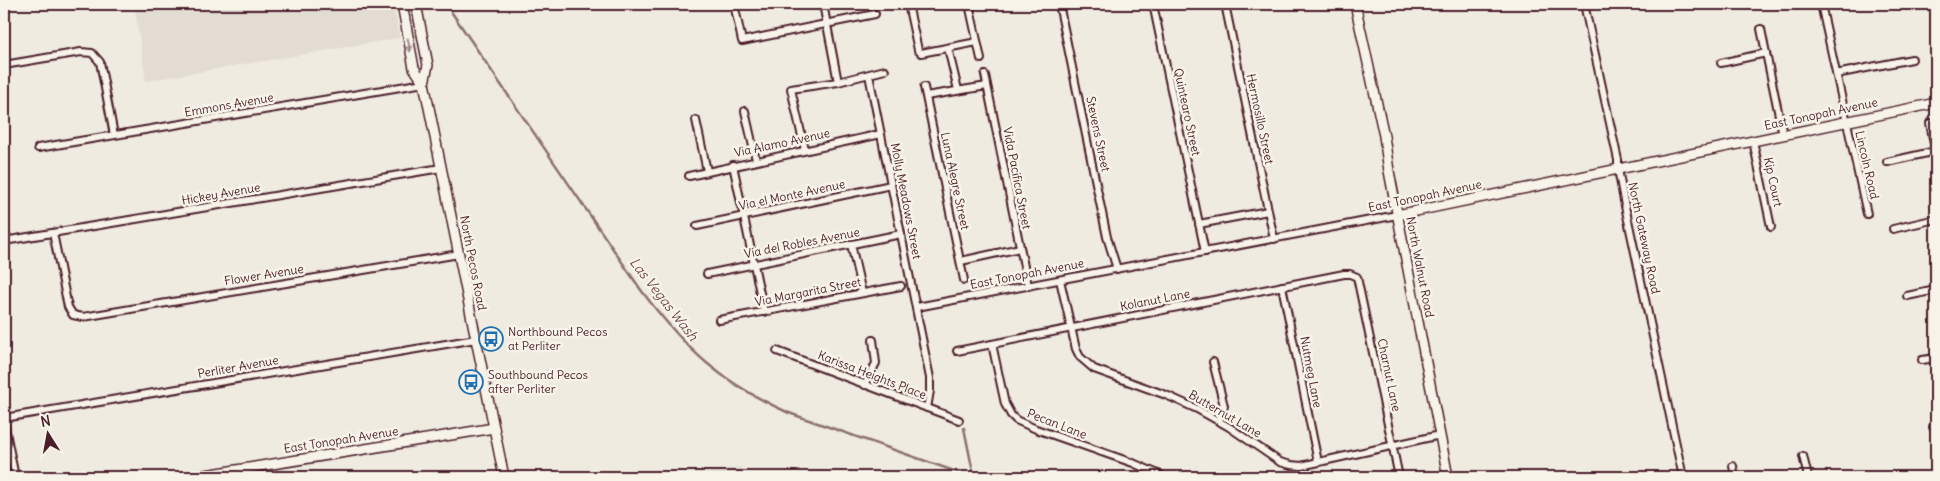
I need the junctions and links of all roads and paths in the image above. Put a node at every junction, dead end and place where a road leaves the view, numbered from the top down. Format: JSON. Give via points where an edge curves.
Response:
{"nodes":[{"id":1,"x":402,"y":4,"type":"edge"},
{"id":2,"x":416,"y":4,"type":"edge"},
{"id":3,"x":734,"y":4,"type":"edge"},
{"id":4,"x":823,"y":4,"type":"edge"},
{"id":5,"x":908,"y":4,"type":"edge"},
{"id":6,"x":969,"y":4,"type":"edge"},
{"id":7,"x":1059,"y":4,"type":"edge"},
{"id":8,"x":1153,"y":4,"type":"edge"},
{"id":9,"x":1225,"y":4,"type":"edge"},
{"id":10,"x":1355,"y":4,"type":"edge"},
{"id":11,"x":1584,"y":4,"type":"edge"},
{"id":12,"x":1821,"y":4,"type":"edge"},
{"id":13,"x":875,"y":14,"type":"dead end"},
{"id":14,"x":827,"y":24,"type":"junction"},
{"id":15,"x":1761,"y":29,"type":"dead end"},
{"id":16,"x":977,"y":42,"type":"junction"},
{"id":17,"x":948,"y":48,"type":"junction"},
{"id":18,"x":1766,"y":53,"type":"junction"},
{"id":19,"x":981,"y":59,"type":"dead end"},
{"id":20,"x":1912,"y":59,"type":"dead end"},
{"id":21,"x":1721,"y":63,"type":"dead end"},
{"id":22,"x":4,"y":65,"type":"edge"},
{"id":23,"x":885,"y":70,"type":"dead end"},
{"id":24,"x":1836,"y":74,"type":"junction"},
{"id":25,"x":869,"y":75,"type":"junction"},
{"id":26,"x":985,"y":75,"type":"dead end"},
{"id":27,"x":838,"y":82,"type":"junction"},
{"id":28,"x":424,"y":83,"type":"junction"},
{"id":29,"x":987,"y":86,"type":"junction"},
{"id":30,"x":924,"y":87,"type":"dead end"},
{"id":31,"x":958,"y":90,"type":"junction"},
{"id":32,"x":926,"y":96,"type":"junction"},
{"id":33,"x":1936,"y":103,"type":"edge"},
{"id":34,"x":745,"y":111,"type":"dead end"},
{"id":35,"x":696,"y":120,"type":"dead end"},
{"id":36,"x":1846,"y":122,"type":"junction"},
{"id":37,"x":1930,"y":123,"type":"dead end"},
{"id":38,"x":881,"y":134,"type":"junction"},
{"id":39,"x":114,"y":135,"type":"junction"},
{"id":40,"x":1783,"y":135,"type":"junction"},
{"id":41,"x":1753,"y":141,"type":"junction"},
{"id":42,"x":38,"y":148,"type":"dead end"},
{"id":43,"x":805,"y":150,"type":"junction"},
{"id":44,"x":1936,"y":153,"type":"edge"},
{"id":45,"x":756,"y":160,"type":"junction"},
{"id":46,"x":1886,"y":162,"type":"dead end"},
{"id":47,"x":732,"y":165,"type":"junction"},
{"id":48,"x":441,"y":168,"type":"junction"},
{"id":49,"x":1618,"y":169,"type":"junction"},
{"id":50,"x":707,"y":171,"type":"junction"},
{"id":51,"x":688,"y":176,"type":"dead end"},
{"id":52,"x":891,"y":185,"type":"junction"},
{"id":53,"x":1268,"y":211,"type":"junction"},
{"id":54,"x":1867,"y":214,"type":"dead end"},
{"id":55,"x":1397,"y":215,"type":"junction"},
{"id":56,"x":743,"y":216,"type":"junction"},
{"id":57,"x":1936,"y":219,"type":"edge"},
{"id":58,"x":1199,"y":224,"type":"junction"},
{"id":59,"x":697,"y":226,"type":"dead end"},
{"id":60,"x":1771,"y":227,"type":"dead end"},
{"id":61,"x":1893,"y":229,"type":"dead end"},
{"id":62,"x":53,"y":233,"type":"junction"},
{"id":63,"x":901,"y":234,"type":"junction"},
{"id":64,"x":1274,"y":239,"type":"junction"},
{"id":65,"x":4,"y":242,"type":"edge"},
{"id":66,"x":851,"y":244,"type":"junction"},
{"id":67,"x":1020,"y":248,"type":"junction"},
{"id":68,"x":1205,"y":252,"type":"junction"},
{"id":69,"x":459,"y":254,"type":"junction"},
{"id":70,"x":961,"y":261,"type":"junction"},
{"id":71,"x":753,"y":264,"type":"junction"},
{"id":72,"x":1117,"y":269,"type":"junction"},
{"id":73,"x":707,"y":274,"type":"dead end"},
{"id":74,"x":1357,"y":277,"type":"joint"},
{"id":75,"x":964,"y":280,"type":"dead end"},
{"id":76,"x":1060,"y":280,"type":"junction"},
{"id":77,"x":901,"y":286,"type":"dead end"},
{"id":78,"x":1028,"y":286,"type":"junction"},
{"id":79,"x":1282,"y":286,"type":"junction"},
{"id":80,"x":1936,"y":290,"type":"edge"},
{"id":81,"x":862,"y":293,"type":"junction"},
{"id":82,"x":1907,"y":296,"type":"dead end"},
{"id":83,"x":917,"y":307,"type":"junction"},
{"id":84,"x":764,"y":312,"type":"junction"},
{"id":85,"x":719,"y":320,"type":"dead end"},
{"id":86,"x":1070,"y":329,"type":"junction"},
{"id":87,"x":476,"y":339,"type":"junction"},
{"id":88,"x":872,"y":340,"type":"dead end"},
{"id":89,"x":992,"y":344,"type":"junction"},
{"id":90,"x":777,"y":351,"type":"dead end"},
{"id":91,"x":957,"y":351,"type":"dead end"},
{"id":92,"x":1936,"y":358,"type":"edge"},
{"id":93,"x":1922,"y":360,"type":"dead end"},
{"id":94,"x":1213,"y":362,"type":"dead end"},
{"id":95,"x":865,"y":385,"type":"junction"},
{"id":96,"x":927,"y":408,"type":"junction"},
{"id":97,"x":4,"y":418,"type":"edge"},
{"id":98,"x":959,"y":420,"type":"dead end"},
{"id":99,"x":1219,"y":421,"type":"junction"},
{"id":100,"x":4,"y":422,"type":"edge"},
{"id":101,"x":494,"y":428,"type":"junction"},
{"id":102,"x":1440,"y":435,"type":"junction"},
{"id":103,"x":1393,"y":446,"type":"junction"},
{"id":104,"x":1804,"y":456,"type":"dead end"},
{"id":105,"x":1318,"y":462,"type":"junction"},
{"id":106,"x":1733,"y":466,"type":"dead end"},
{"id":107,"x":15,"y":477,"type":"edge"},
{"id":108,"x":192,"y":477,"type":"edge"},
{"id":109,"x":504,"y":477,"type":"edge"},
{"id":110,"x":1165,"y":477,"type":"edge"},
{"id":111,"x":1399,"y":477,"type":"edge"},
{"id":112,"x":1448,"y":477,"type":"edge"},
{"id":113,"x":1683,"y":477,"type":"edge"},
{"id":114,"x":1735,"y":477,"type":"edge"},
{"id":115,"x":1808,"y":477,"type":"edge"}],
"edges":[{"from":1,"to":28,"type":"street","name":"North Pecos Road","one_way":true,"via":[[414,68]]},
{"from":2,"to":28,"type":"street","name":"North Pecos Road","via":[[428,65]]},
{"from":3,"to":14,"type":"street","via":[[742,41]]},
{"from":4,"to":14,"type":"street"},
{"from":5,"to":17,"type":"street","via":[[918,50],[921,53]]},
{"from":6,"to":16,"type":"street"},
{"from":7,"to":72,"type":"street","name":"Stevens Street","via":[[1107,237]]},
{"from":8,"to":58,"type":"street","name":"Quintearo Street"},
{"from":9,"to":53,"type":"street","name":"Hermosillo Street"},
{"from":10,"to":55,"type":"street","name":"North Walnut Road","via":[[1384,136]]},
{"from":11,"to":49,"type":"street","name":"North Gateway Road"},
{"from":12,"to":24,"type":"street","name":"Lincoln Road"},
{"from":13,"to":14,"type":"street"},
{"from":14,"to":27,"type":"street"},
{"from":15,"to":18,"type":"street"},
{"from":16,"to":17,"type":"street"},
{"from":16,"to":19,"type":"street"},
{"from":17,"to":31,"type":"street"},
{"from":18,"to":21,"type":"street"},
{"from":18,"to":40,"type":"street"},
{"from":20,"to":24,"type":"street"},
{"from":22,"to":39,"type":"street","via":[[92,53],[100,62]]},
{"from":23,"to":25,"type":"street"},
{"from":24,"to":36,"type":"street","name":"Lincoln Road"},
{"from":25,"to":27,"type":"street"},
{"from":25,"to":38,"type":"street","name":"Molly Meadows Street"},
{"from":26,"to":29,"type":"street","name":"Vida Pacifica Street"},
{"from":27,"to":43,"type":"street","via":[[791,89]]},
{"from":28,"to":39,"type":"street","name":"Emmons Avenue"},
{"from":28,"to":48,"type":"street","name":"North Pecos Road"},
{"from":29,"to":31,"type":"street"},
{"from":29,"to":67,"type":"street","name":"Vida Pacifica Street"},
{"from":30,"to":32,"type":"street","name":"Luna Alegre Street"},
{"from":31,"to":32,"type":"street"},
{"from":32,"to":70,"type":"street","name":"Luna Alegre Street"},
{"from":33,"to":36,"type":"street","name":"East Tonopah Avenue"},
{"from":34,"to":45,"type":"street"},
{"from":35,"to":50,"type":"street"},
{"from":36,"to":40,"type":"street","name":"East Tonopah Avenue"},
{"from":36,"to":54,"type":"street","name":"Lincoln Road"},
{"from":37,"to":44,"type":"street"},
{"from":38,"to":43,"type":"street","name":"Via Alamo Avenue"},
{"from":38,"to":52,"type":"street","name":"Molly Meadows Street"},
{"from":39,"to":42,"type":"street","name":"Emmons Avenue"},
{"from":40,"to":41,"type":"street","name":"East Tonopah Avenue"},
{"from":41,"to":49,"type":"street","name":"East Tonopah Avenue"},
{"from":41,"to":60,"type":"street","name":"Kip Court"},
{"from":43,"to":45,"type":"street","name":"Via Alamo Avenue"},
{"from":44,"to":46,"type":"street"},
{"from":45,"to":47,"type":"street","name":"Via Alamo Avenue"},
{"from":47,"to":50,"type":"street","name":"Via Alamo Avenue"},
{"from":47,"to":56,"type":"street"},
{"from":48,"to":62,"type":"street","name":"Hickey Avenue"},
{"from":48,"to":69,"type":"street","name":"North Pecos Road"},
{"from":49,"to":55,"type":"street","name":"East Tonopah Avenue"},
{"from":49,"to":113,"type":"street","name":"North Gateway Road"},
{"from":50,"to":51,"type":"street","name":"Via Alamo Avenue"},
{"from":52,"to":56,"type":"street","name":"Via el Monte Avenue"},
{"from":52,"to":63,"type":"street","name":"Molly Meadows Street"},
{"from":53,"to":58,"type":"street"},
{"from":53,"to":64,"type":"street","name":"Hermosillo Street"},
{"from":55,"to":64,"type":"street","name":"East Tonopah Avenue"},
{"from":55,"to":102,"type":"street","name":"North Walnut Road"},
{"from":56,"to":59,"type":"street","name":"Via el Monte Avenue"},
{"from":56,"to":71,"type":"street"},
{"from":57,"to":61,"type":"street"},
{"from":58,"to":68,"type":"street","name":"Quintearo Street"},
{"from":62,"to":65,"type":"street","name":"Hickey Avenue"},
{"from":62,"to":69,"type":"street","name":"Flower Avenue","via":[[68,307],[73,315],[83,317]]},
{"from":63,"to":66,"type":"street","name":"Via del Robles Avenue"},
{"from":63,"to":83,"type":"street","name":"Molly Meadows Street"},
{"from":64,"to":68,"type":"street","name":"East Tonopah Avenue"},
{"from":66,"to":71,"type":"street","name":"Via del Robles Avenue"},
{"from":66,"to":81,"type":"street"},
{"from":67,"to":70,"type":"street"},
{"from":67,"to":78,"type":"street","name":"Vida Pacifica Street"},
{"from":68,"to":72,"type":"street","name":"East Tonopah Avenue"},
{"from":69,"to":87,"type":"street","name":"North Pecos Road"},
{"from":70,"to":75,"type":"street","name":"Luna Alegre Street"},
{"from":71,"to":73,"type":"street","name":"Via del Robles Avenue"},
{"from":71,"to":84,"type":"street"},
{"from":72,"to":76,"type":"street","name":"East Tonopah Avenue"},
{"from":74,"to":79,"type":"street","name":"Kolanut Lane","via":[[1344,274]]},
{"from":74,"to":103,"type":"street","name":"Charnut Lane"},
{"from":76,"to":78,"type":"street","name":"East Tonopah Avenue"},
{"from":76,"to":86,"type":"street","name":"Butternut Lane"},
{"from":77,"to":81,"type":"street","name":"Via Margarita Street"},
{"from":78,"to":83,"type":"street","name":"East Tonopah Avenue"},
{"from":79,"to":86,"type":"street","name":"Kolanut Lane"},
{"from":79,"to":105,"type":"street","name":"Nutmeg Lane"},
{"from":80,"to":82,"type":"street"},
{"from":81,"to":84,"type":"street","name":"Via Margarita Street"},
{"from":83,"to":96,"type":"street","name":"Molly Meadows Street","via":[[930,378]]},
{"from":84,"to":85,"type":"street","name":"Via Margarita Street"},
{"from":86,"to":89,"type":"street","name":"Kolanut Lane"},
{"from":86,"to":99,"type":"street","name":"Butternut Lane","via":[[1080,356],[1094,368],[1166,395]]},
{"from":87,"to":97,"type":"street","name":"Perliter Avenue"},
{"from":87,"to":101,"type":"street","name":"North Pecos Road"},
{"from":88,"to":95,"type":"street","via":[[876,363]]},
{"from":89,"to":91,"type":"street","name":"Kolanut Lane"},
{"from":89,"to":110,"type":"street","name":"Pecan Lane","via":[[1005,404],[1016,420]]},
{"from":90,"to":95,"type":"street","name":"Karissa Heights Place"},
{"from":92,"to":93,"type":"street"},
{"from":94,"to":99,"type":"street","via":[[1224,406]]},
{"from":95,"to":96,"type":"street","name":"Karissa Heights Place"},
{"from":96,"to":98,"type":"street","name":"Karissa Heights Place"},
{"from":99,"to":105,"type":"street","name":"Butternut Lane","via":[[1280,462],[1301,466]]},
{"from":100,"to":107,"type":"street"},
{"from":101,"to":108,"type":"street","name":"East Tonopah Avenue"},
{"from":101,"to":109,"type":"street","name":"North Pecos Road"},
{"from":102,"to":103,"type":"street","name":"Butternut Lane"},
{"from":102,"to":112,"type":"street","name":"North Walnut Road"},
{"from":103,"to":105,"type":"street","name":"Butternut Lane"},
{"from":103,"to":111,"type":"street","name":"Charnut Lane"},
{"from":104,"to":115,"type":"street"},
{"from":106,"to":114,"type":"street"}]}
